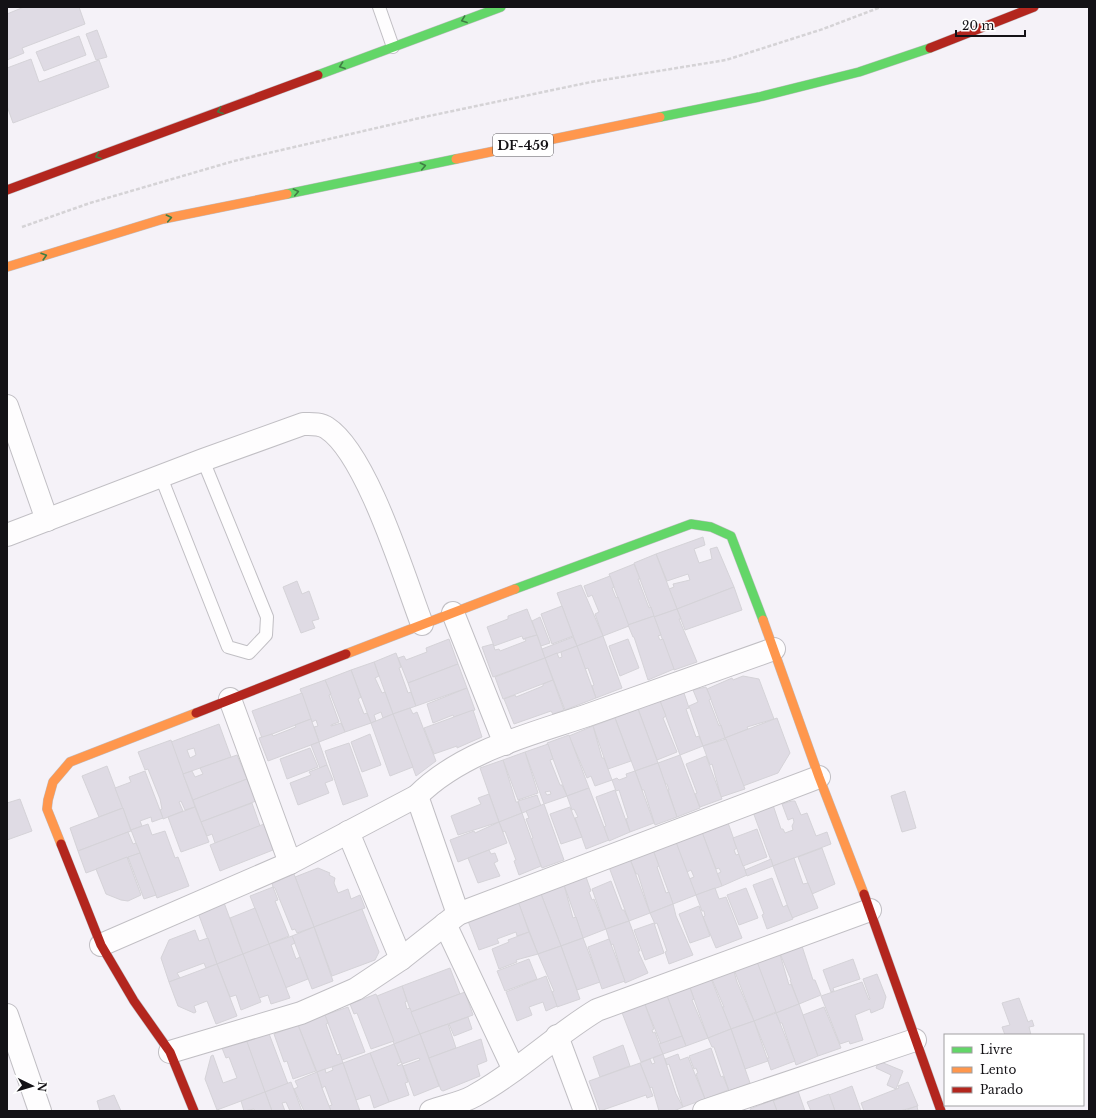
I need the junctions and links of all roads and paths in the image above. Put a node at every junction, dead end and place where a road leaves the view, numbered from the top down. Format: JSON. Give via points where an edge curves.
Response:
{"nodes":[{"id":1,"x":380,"y":7,"type":"edge"},
{"id":2,"x":501,"y":7,"type":"edge"},
{"id":3,"x":881,"y":7,"type":"edge"},
{"id":4,"x":1034,"y":7,"type":"edge"},
{"id":5,"x":393,"y":47,"type":"junction"},
{"id":6,"x":7,"y":190,"type":"edge"},
{"id":7,"x":22,"y":227,"type":"dead end"},
{"id":8,"x":7,"y":267,"type":"edge"},
{"id":9,"x":7,"y":406,"type":"edge"},
{"id":10,"x":203,"y":460,"type":"junction"},
{"id":11,"x":161,"y":477,"type":"junction"},
{"id":12,"x":47,"y":520,"type":"junction"},
{"id":13,"x":7,"y":535,"type":"edge"},
{"id":14,"x":453,"y":613,"type":"junction"},
{"id":15,"x":422,"y":624,"type":"junction"},
{"id":16,"x":774,"y":649,"type":"junction"},
{"id":17,"x":230,"y":699,"type":"junction"},
{"id":18,"x":505,"y":744,"type":"junction"},
{"id":19,"x":819,"y":777,"type":"junction"},
{"id":20,"x":417,"y":796,"type":"junction"},
{"id":21,"x":348,"y":832,"type":"junction"},
{"id":22,"x":290,"y":863,"type":"junction"},
{"id":23,"x":870,"y":910,"type":"junction"},
{"id":24,"x":451,"y":919,"type":"junction"},
{"id":25,"x":101,"y":945,"type":"junction"},
{"id":26,"x":402,"y":959,"type":"junction"},
{"id":27,"x":7,"y":1015,"type":"edge"},
{"id":28,"x":557,"y":1036,"type":"junction"},
{"id":29,"x":915,"y":1040,"type":"junction"},
{"id":30,"x":170,"y":1052,"type":"junction"},
{"id":31,"x":514,"y":1070,"type":"junction"},
{"id":32,"x":476,"y":1104,"type":"edge"},
{"id":33,"x":40,"y":1111,"type":"edge"},
{"id":34,"x":194,"y":1111,"type":"edge"},
{"id":35,"x":431,"y":1111,"type":"edge"},
{"id":36,"x":585,"y":1111,"type":"edge"},
{"id":37,"x":704,"y":1111,"type":"edge"},
{"id":38,"x":941,"y":1111,"type":"edge"}],
"edges":[{"from":1,"to":5,"type":"lane"},
{"from":2,"to":5,"type":"street","one_way":true},
{"from":3,"to":7,"type":"path","via":[[726,60],[591,82],[242,159],[90,203]]},
{"from":8,"to":4,"type":"street","number":"DF-459","one_way":true,"via":[[164,219],[759,97],[859,72],[956,39]]},
{"from":5,"to":6,"type":"street","one_way":true},
{"from":9,"to":12,"type":"street"},
{"from":10,"to":11,"type":"street"},
{"from":10,"to":11,"type":"lane","via":[[267,617],[266,635],[249,653],[228,647]]},
{"from":10,"to":15,"type":"street","via":[[303,424],[326,427],[345,445],[359,466],[383,519]]},
{"from":11,"to":12,"type":"street"},
{"from":12,"to":13,"type":"street"},
{"from":14,"to":15,"type":"street"},
{"from":14,"to":16,"type":"street","via":[[691,524],[711,527],[731,536]]},
{"from":14,"to":18,"type":"street"},
{"from":15,"to":17,"type":"street"},
{"from":16,"to":18,"type":"street"},
{"from":16,"to":19,"type":"street"},
{"from":17,"to":22,"type":"street"},
{"from":17,"to":25,"type":"street","via":[[70,762],[55,778],[48,793],[47,809]]},
{"from":18,"to":20,"type":"street","via":[[453,766],[433,780]]},
{"from":19,"to":23,"type":"street"},
{"from":19,"to":24,"type":"street"},
{"from":20,"to":21,"type":"street"},
{"from":20,"to":24,"type":"street"},
{"from":21,"to":22,"type":"street"},
{"from":21,"to":26,"type":"street"},
{"from":22,"to":25,"type":"street"},
{"from":23,"to":28,"type":"street","via":[[597,1010]]},
{"from":23,"to":29,"type":"street"},
{"from":24,"to":26,"type":"street"},
{"from":24,"to":31,"type":"street"},
{"from":25,"to":30,"type":"street","via":[[134,1001]]},
{"from":26,"to":30,"type":"street","via":[[356,989],[301,1013]]},
{"from":27,"to":33,"type":"street"},
{"from":28,"to":31,"type":"street"},
{"from":28,"to":36,"type":"street"},
{"from":29,"to":37,"type":"street"},
{"from":29,"to":38,"type":"street"},
{"from":30,"to":34,"type":"street"},
{"from":31,"to":32,"type":"street"},
{"from":32,"to":35,"type":"street"}]}
